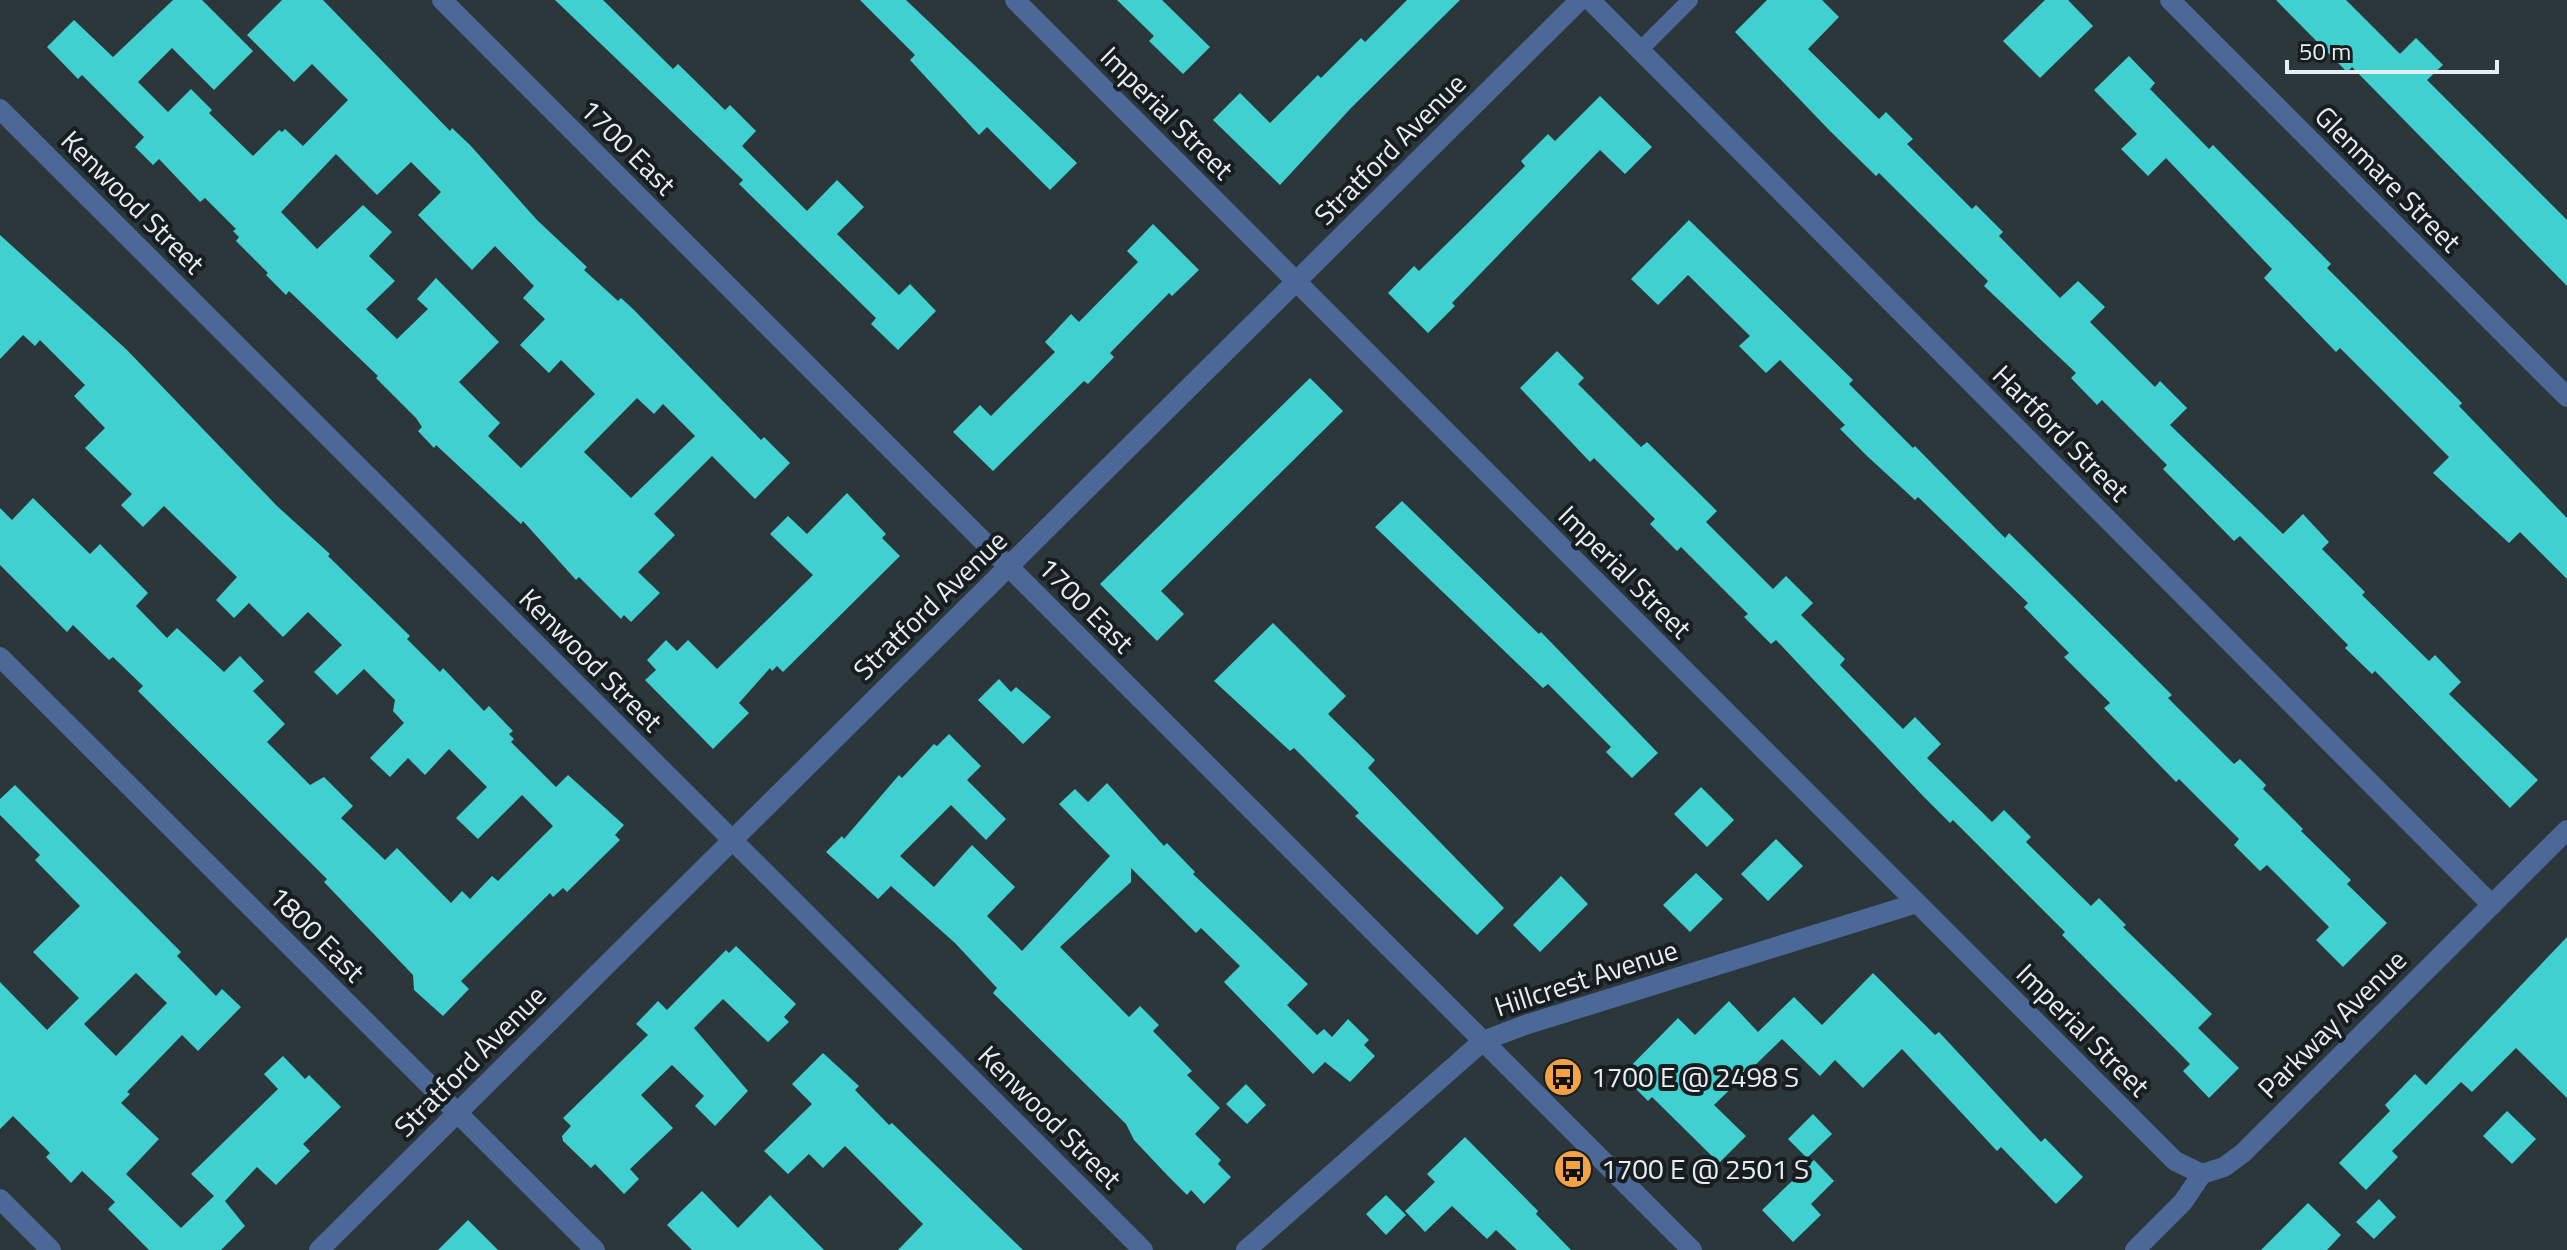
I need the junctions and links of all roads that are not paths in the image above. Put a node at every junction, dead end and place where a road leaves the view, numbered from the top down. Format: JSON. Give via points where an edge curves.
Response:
{"nodes":[{"id":1,"x":442,"y":0,"type":"edge"},
{"id":2,"x":1015,"y":0,"type":"edge"},
{"id":3,"x":1580,"y":0,"type":"edge"},
{"id":4,"x":1590,"y":0,"type":"edge"},
{"id":5,"x":1690,"y":0,"type":"edge"},
{"id":6,"x":2170,"y":0,"type":"edge"},
{"id":7,"x":1640,"y":50,"type":"junction"},
{"id":8,"x":0,"y":109,"type":"edge"},
{"id":9,"x":1296,"y":282,"type":"junction"},
{"id":10,"x":2567,"y":397,"type":"edge"},
{"id":11,"x":1009,"y":568,"type":"junction"},
{"id":12,"x":0,"y":657,"type":"edge"},
{"id":13,"x":2567,"y":830,"type":"edge"},
{"id":14,"x":734,"y":841,"type":"junction"},
{"id":15,"x":1917,"y":903,"type":"junction"},
{"id":16,"x":2492,"y":905,"type":"junction"},
{"id":17,"x":1483,"y":1041,"type":"junction"},
{"id":18,"x":457,"y":1113,"type":"junction"},
{"id":19,"x":2202,"y":1174,"type":"junction"},
{"id":20,"x":0,"y":1199,"type":"edge"},
{"id":21,"x":51,"y":1250,"type":"edge"},
{"id":22,"x":319,"y":1250,"type":"edge"},
{"id":23,"x":595,"y":1250,"type":"edge"},
{"id":24,"x":1143,"y":1250,"type":"edge"},
{"id":25,"x":1246,"y":1250,"type":"edge"},
{"id":26,"x":1692,"y":1250,"type":"edge"},
{"id":27,"x":2135,"y":1250,"type":"edge"}],
"edges":[{"from":1,"to":11,"type":"street","name":"1700 East"},
{"from":2,"to":9,"type":"street","name":"Imperial Street"},
{"from":3,"to":9,"type":"street","name":"Stratford Avenue"},
{"from":4,"to":7,"type":"street","name":"Hartford Street"},
{"from":5,"to":7,"type":"lane"},
{"from":6,"to":10,"type":"street","name":"Glenmare Street"},
{"from":7,"to":16,"type":"street","name":"Hartford Street"},
{"from":8,"to":14,"type":"street","name":"Kenwood Street"},
{"from":9,"to":11,"type":"street","name":"Stratford Avenue"},
{"from":9,"to":15,"type":"street","name":"Imperial Street"},
{"from":11,"to":14,"type":"street","name":"Stratford Avenue"},
{"from":11,"to":17,"type":"street","name":"1700 East"},
{"from":12,"to":18,"type":"street","name":"1800 East"},
{"from":13,"to":16,"type":"street","name":"Parkway Avenue"},
{"from":14,"to":18,"type":"street","name":"Stratford Avenue"},
{"from":14,"to":24,"type":"street","name":"Kenwood Street"},
{"from":15,"to":17,"type":"street","name":"Hillcrest Avenue"},
{"from":15,"to":19,"type":"street","name":"Imperial Street","via":[[2175,1161]]},
{"from":16,"to":19,"type":"street","name":"Parkway Avenue","via":[[2243,1153]]},
{"from":17,"to":25,"type":"street","name":"Hillcrest Avenue"},
{"from":17,"to":26,"type":"street","name":"1700 East"},
{"from":18,"to":22,"type":"street","name":"Stratford Avenue"},
{"from":18,"to":23,"type":"street","name":"1800 East"},
{"from":19,"to":27,"type":"street","name":"Parkway Avenue","via":[[2183,1202]]},
{"from":20,"to":21,"type":"street"}]}
